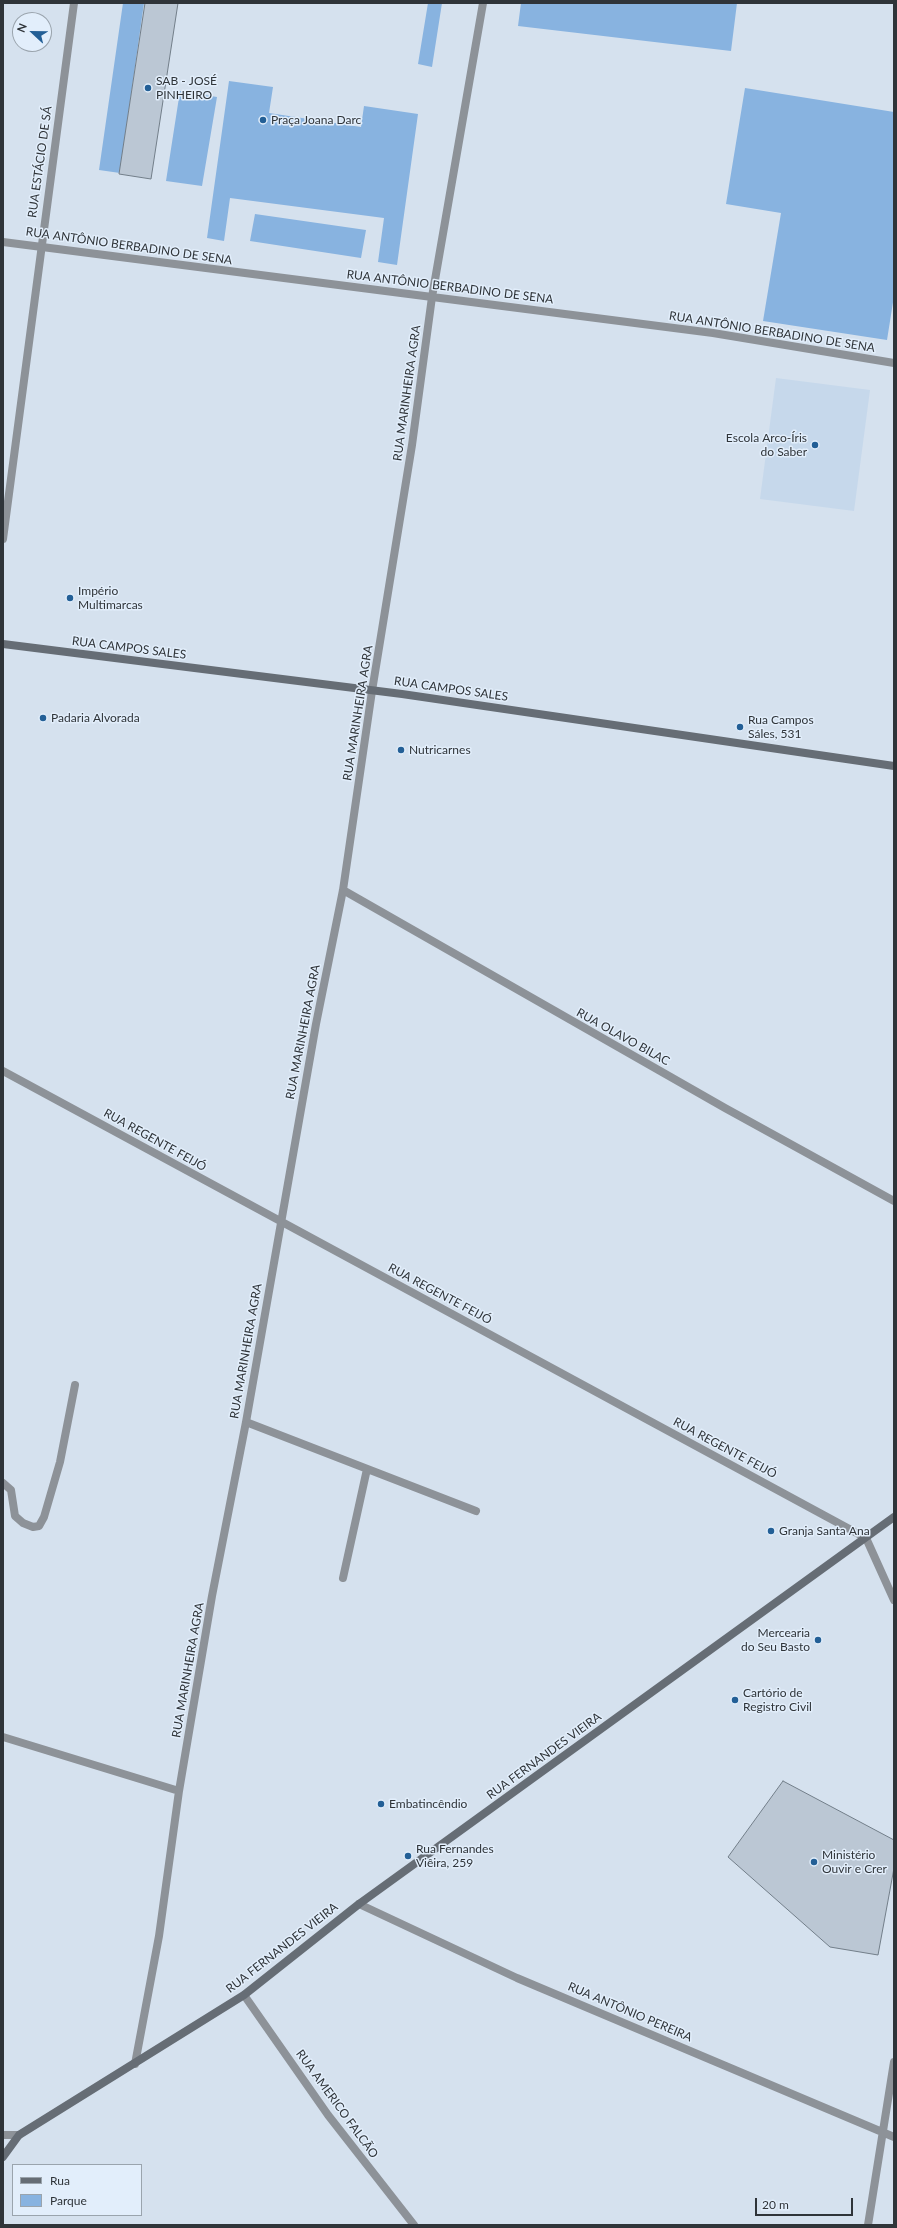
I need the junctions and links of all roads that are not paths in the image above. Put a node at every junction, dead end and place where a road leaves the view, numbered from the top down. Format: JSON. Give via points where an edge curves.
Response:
{"nodes":[{"id":1,"x":74,"y":3,"type":"edge"},
{"id":2,"x":483,"y":3,"type":"edge"},
{"id":3,"x":3,"y":242,"type":"edge"},
{"id":4,"x":40,"y":246,"type":"junction"},
{"id":5,"x":432,"y":297,"type":"junction"},
{"id":6,"x":894,"y":363,"type":"edge"},
{"id":7,"x":3,"y":538,"type":"edge"},
{"id":8,"x":3,"y":644,"type":"edge"},
{"id":9,"x":372,"y":691,"type":"junction"},
{"id":10,"x":894,"y":766,"type":"edge"},
{"id":11,"x":343,"y":890,"type":"junction"},
{"id":12,"x":3,"y":1071,"type":"edge"},
{"id":13,"x":894,"y":1201,"type":"edge"},
{"id":14,"x":281,"y":1222,"type":"junction"},
{"id":15,"x":75,"y":1385,"type":"dead end"},
{"id":16,"x":246,"y":1422,"type":"junction"},
{"id":17,"x":367,"y":1469,"type":"junction"},
{"id":18,"x":3,"y":1483,"type":"edge"},
{"id":19,"x":476,"y":1511,"type":"dead end"},
{"id":20,"x":894,"y":1517,"type":"edge"},
{"id":21,"x":866,"y":1538,"type":"junction"},
{"id":22,"x":343,"y":1578,"type":"dead end"},
{"id":23,"x":894,"y":1600,"type":"edge"},
{"id":24,"x":3,"y":1737,"type":"edge"},
{"id":25,"x":179,"y":1791,"type":"junction"},
{"id":26,"x":359,"y":1904,"type":"junction"},
{"id":27,"x":244,"y":1995,"type":"junction"},
{"id":28,"x":894,"y":2062,"type":"edge"},
{"id":29,"x":135,"y":2064,"type":"junction"},
{"id":30,"x":882,"y":2132,"type":"junction"},
{"id":31,"x":3,"y":2135,"type":"edge"},
{"id":32,"x":19,"y":2136,"type":"junction"},
{"id":33,"x":894,"y":2137,"type":"edge"},
{"id":34,"x":3,"y":2157,"type":"edge"},
{"id":35,"x":414,"y":2225,"type":"edge"},
{"id":36,"x":868,"y":2225,"type":"edge"}],
"edges":[{"from":1,"to":4,"type":"street","name":"RUA ESTÁCIO DE SÁ"},
{"from":2,"to":5,"type":"street","name":"RUA MARINHEIRA AGRA"},
{"from":3,"to":4,"type":"street","name":"RUA ANTÔNIO BERBADINO DE SENA"},
{"from":4,"to":5,"type":"street","name":"RUA ANTÔNIO BERBADINO DE SENA"},
{"from":4,"to":7,"type":"street","name":"RUA ESTÁCIO DE SÁ"},
{"from":5,"to":6,"type":"street","name":"RUA ANTÔNIO BERBADINO DE SENA","via":[[714,333]]},
{"from":5,"to":9,"type":"street","name":"RUA MARINHEIRA AGRA","via":[[412,445]]},
{"from":8,"to":9,"type":"street","name":"RUA CAMPOS SALES"},
{"from":9,"to":10,"type":"street","name":"RUA CAMPOS SALES"},
{"from":9,"to":11,"type":"street","name":"RUA MARINHEIRA AGRA"},
{"from":11,"to":13,"type":"street","name":"RUA OLAVO BILAC","via":[[725,1108]]},
{"from":11,"to":14,"type":"street","name":"RUA MARINHEIRA AGRA"},
{"from":12,"to":14,"type":"street","name":"RUA REGENTE FEIJÓ"},
{"from":14,"to":16,"type":"street","name":"RUA MARINHEIRA AGRA"},
{"from":14,"to":21,"type":"street","name":"RUA REGENTE FEIJÓ"},
{"from":15,"to":18,"type":"street","via":[[60,1462],[39,1526],[33,1527],[23,1523],[15,1516],[11,1490]]},
{"from":16,"to":17,"type":"street"},
{"from":16,"to":25,"type":"street","name":"RUA MARINHEIRA AGRA","via":[[212,1596]]},
{"from":17,"to":19,"type":"street"},
{"from":17,"to":22,"type":"street"},
{"from":20,"to":21,"type":"street","name":"RUA FERNANDES VIEIRA"},
{"from":21,"to":23,"type":"street"},
{"from":21,"to":26,"type":"street","name":"RUA FERNANDES VIEIRA"},
{"from":24,"to":25,"type":"street"},
{"from":25,"to":29,"type":"street","name":"RUA MARINHEIRA AGRA","via":[[159,1936]]},
{"from":26,"to":27,"type":"street","name":"RUA FERNANDES VIEIRA"},
{"from":26,"to":30,"type":"street","name":"RUA ANTÔNIO PEREIRA","via":[[517,1978]]},
{"from":27,"to":29,"type":"street","name":"RUA FERNANDES VIEIRA"},
{"from":27,"to":35,"type":"street","name":"RUA AMERICO FALCÃO","via":[[328,2115]]},
{"from":28,"to":30,"type":"street"},
{"from":29,"to":32,"type":"street","name":"RUA FERNANDES VIEIRA"},
{"from":30,"to":33,"type":"street","name":"RUA ANTÔNIO PEREIRA"},
{"from":30,"to":36,"type":"street"},
{"from":31,"to":32,"type":"street"},
{"from":32,"to":34,"type":"street"}]}
